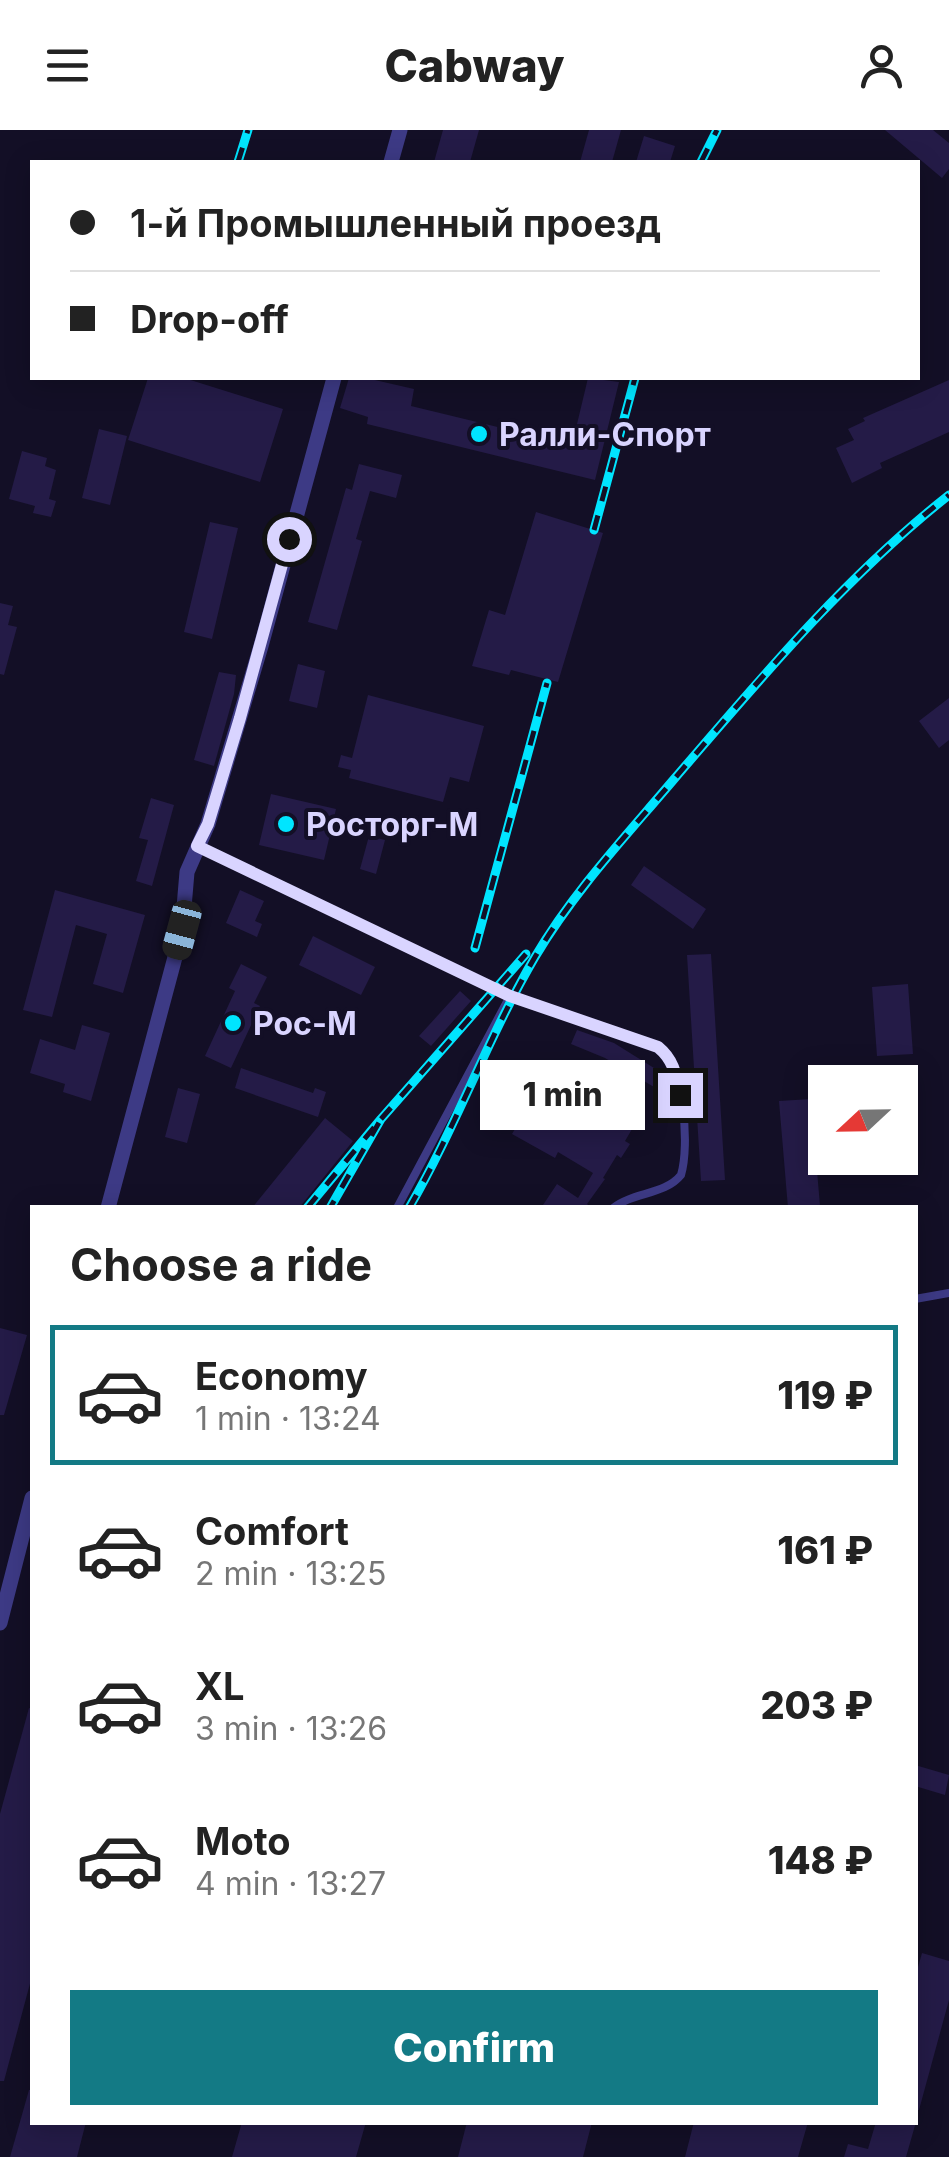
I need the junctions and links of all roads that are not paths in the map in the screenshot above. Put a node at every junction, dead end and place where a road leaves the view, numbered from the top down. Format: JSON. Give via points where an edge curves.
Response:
{"nodes":[{"id":1,"x":400,"y":130,"type":"edge"},
{"id":2,"x":392,"y":160,"type":"edge"},
{"id":3,"x":333,"y":380,"type":"edge"},
{"id":4,"x":197,"y":846,"type":"junction"},
{"id":5,"x":510,"y":996,"type":"junction"},
{"id":6,"x":109,"y":1205,"type":"edge"},
{"id":7,"x":398,"y":1205,"type":"edge"},
{"id":8,"x":618,"y":1205,"type":"edge"},
{"id":9,"x":949,"y":1293,"type":"edge"},
{"id":10,"x":918,"y":1298,"type":"edge"},
{"id":11,"x":30,"y":1506,"type":"edge"},
{"id":12,"x":0,"y":1623,"type":"edge"}],
"edges":[{"from":1,"to":2,"type":"street"},
{"from":3,"to":4,"type":"street","via":[[261,646]]},
{"from":4,"to":5,"type":"lane"},
{"from":4,"to":6,"type":"street","via":[[187,872],[182,930]]},
{"from":5,"to":7,"type":"lane"},
{"from":5,"to":8,"type":"lane","via":[[668,1055],[683,1124],[681,1175]]},
{"from":9,"to":10,"type":"lane"},
{"from":11,"to":12,"type":"street"}]}
